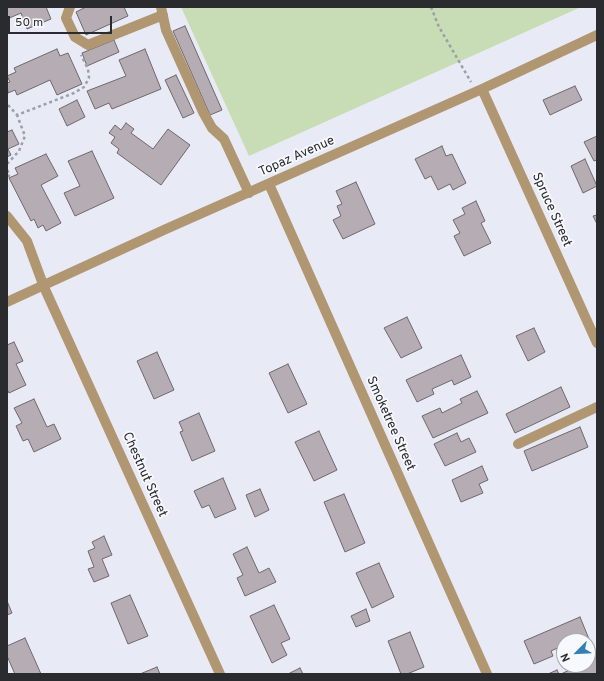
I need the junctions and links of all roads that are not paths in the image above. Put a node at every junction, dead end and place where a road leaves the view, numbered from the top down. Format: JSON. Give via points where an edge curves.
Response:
{"nodes":[{"id":1,"x":70,"y":7,"type":"edge"},
{"id":2,"x":162,"y":11,"type":"edge"},
{"id":3,"x":597,"y":35,"type":"edge"},
{"id":4,"x":480,"y":90,"type":"junction"},
{"id":5,"x":269,"y":184,"type":"junction"},
{"id":6,"x":249,"y":193,"type":"junction"},
{"id":7,"x":7,"y":216,"type":"edge"},
{"id":8,"x":44,"y":287,"type":"junction"},
{"id":9,"x":7,"y":302,"type":"edge"},
{"id":10,"x":597,"y":343,"type":"edge"},
{"id":11,"x":597,"y":407,"type":"edge"},
{"id":12,"x":518,"y":444,"type":"dead end"},
{"id":13,"x":220,"y":674,"type":"edge"},
{"id":14,"x":487,"y":674,"type":"edge"}],
"edges":[{"from":1,"to":2,"type":"street","via":[[66,18],[75,37],[88,45]]},
{"from":2,"to":6,"type":"street","via":[[166,30],[203,112],[212,128],[224,139]]},
{"from":3,"to":4,"type":"street","name":"Topaz Avenue"},
{"from":4,"to":5,"type":"street","name":"Topaz Avenue"},
{"from":4,"to":10,"type":"street","name":"Spruce Street"},
{"from":5,"to":6,"type":"street","name":"Topaz Avenue"},
{"from":5,"to":14,"type":"street","name":"Smoketree Street"},
{"from":6,"to":8,"type":"street","name":"Topaz Avenue"},
{"from":7,"to":8,"type":"street","name":"Chestnut Street","via":[[27,241]]},
{"from":8,"to":9,"type":"street","name":"Topaz Avenue"},
{"from":8,"to":13,"type":"street","name":"Chestnut Street"},
{"from":11,"to":12,"type":"street"}]}
